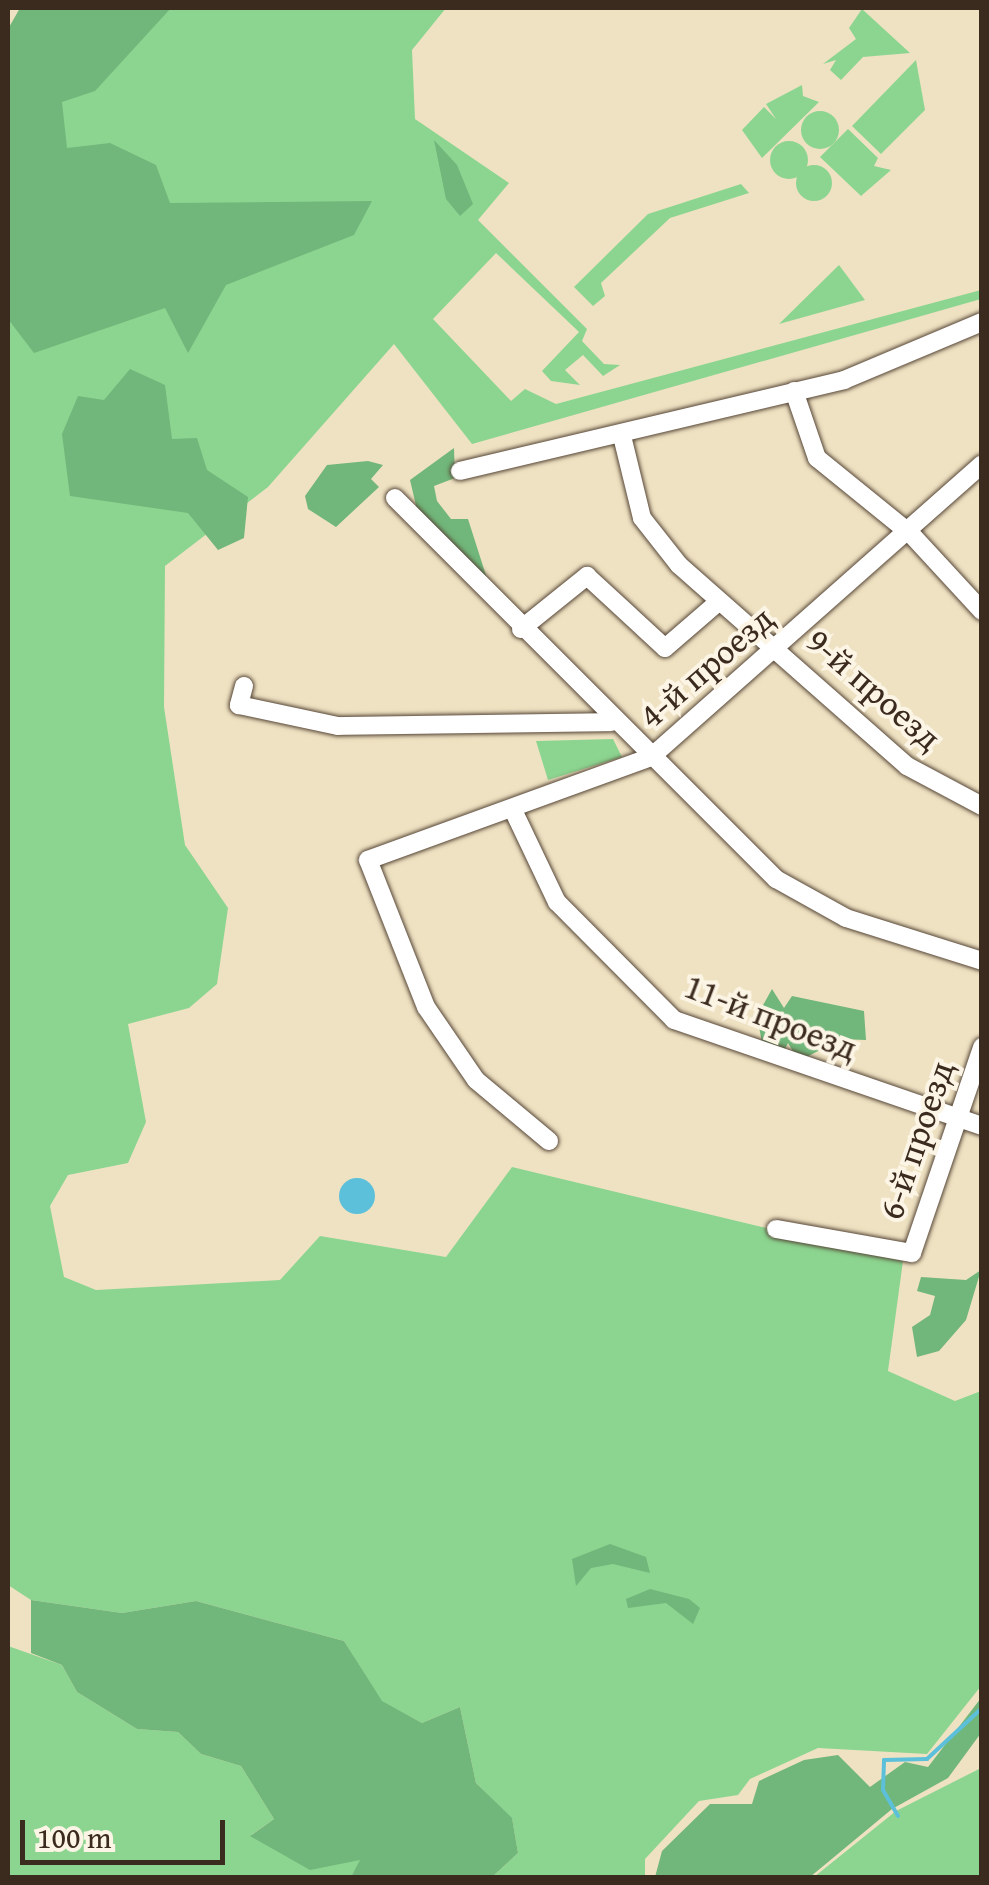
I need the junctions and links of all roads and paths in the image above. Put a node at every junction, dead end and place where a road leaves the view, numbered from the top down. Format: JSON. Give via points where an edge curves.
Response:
{"nodes":[{"id":1,"x":982,"y":322,"type":"edge"},
{"id":2,"x":794,"y":391,"type":"junction"},
{"id":3,"x":622,"y":436,"type":"junction"},
{"id":4,"x":982,"y":464,"type":"edge"},
{"id":5,"x":460,"y":471,"type":"dead end"},
{"id":6,"x":395,"y":498,"type":"dead end"},
{"id":7,"x":911,"y":534,"type":"junction"},
{"id":8,"x":716,"y":604,"type":"dead end"},
{"id":9,"x":982,"y":610,"type":"edge"},
{"id":10,"x":521,"y":628,"type":"junction"},
{"id":11,"x":778,"y":647,"type":"junction"},
{"id":12,"x":244,"y":686,"type":"dead end"},
{"id":13,"x":612,"y":722,"type":"junction"},
{"id":14,"x":651,"y":757,"type":"junction"},
{"id":15,"x":982,"y":806,"type":"edge"},
{"id":16,"x":514,"y":812,"type":"junction"},
{"id":17,"x":982,"y":961,"type":"edge"},
{"id":18,"x":982,"y":1047,"type":"edge"},
{"id":19,"x":961,"y":1118,"type":"junction"},
{"id":20,"x":982,"y":1126,"type":"edge"},
{"id":21,"x":549,"y":1141,"type":"dead end"},
{"id":22,"x":776,"y":1228,"type":"dead end"}],
"edges":[{"from":1,"to":2,"type":"street"},
{"from":2,"to":3,"type":"street"},
{"from":2,"to":7,"type":"street","via":[[817,458]]},
{"from":3,"to":5,"type":"street"},
{"from":3,"to":11,"type":"street","name":"9-й проезд","via":[[642,518],[679,565]]},
{"from":4,"to":7,"type":"street","name":"4-й проезд"},
{"from":6,"to":10,"type":"street"},
{"from":7,"to":9,"type":"street"},
{"from":7,"to":11,"type":"street","name":"4-й проезд"},
{"from":8,"to":10,"type":"street","via":[[664,648],[587,576]]},
{"from":10,"to":13,"type":"street"},
{"from":11,"to":14,"type":"street","name":"4-й проезд"},
{"from":11,"to":15,"type":"street","name":"9-й проезд","via":[[907,766]]},
{"from":12,"to":13,"type":"street","via":[[239,706],[338,726]]},
{"from":13,"to":14,"type":"street"},
{"from":14,"to":16,"type":"street","name":"4-й проезд"},
{"from":14,"to":17,"type":"street","via":[[776,879],[846,918]]},
{"from":16,"to":19,"type":"street","name":"11-й проезд","via":[[556,902],[674,1020]]},
{"from":16,"to":21,"type":"street","name":"4-й проезд","via":[[368,860],[426,1007],[476,1080]]},
{"from":18,"to":19,"type":"street","name":"6-й проезд"},
{"from":19,"to":20,"type":"street","name":"11-й проезд"},
{"from":19,"to":22,"type":"street","name":"6-й проезд","via":[[912,1253]]}]}
